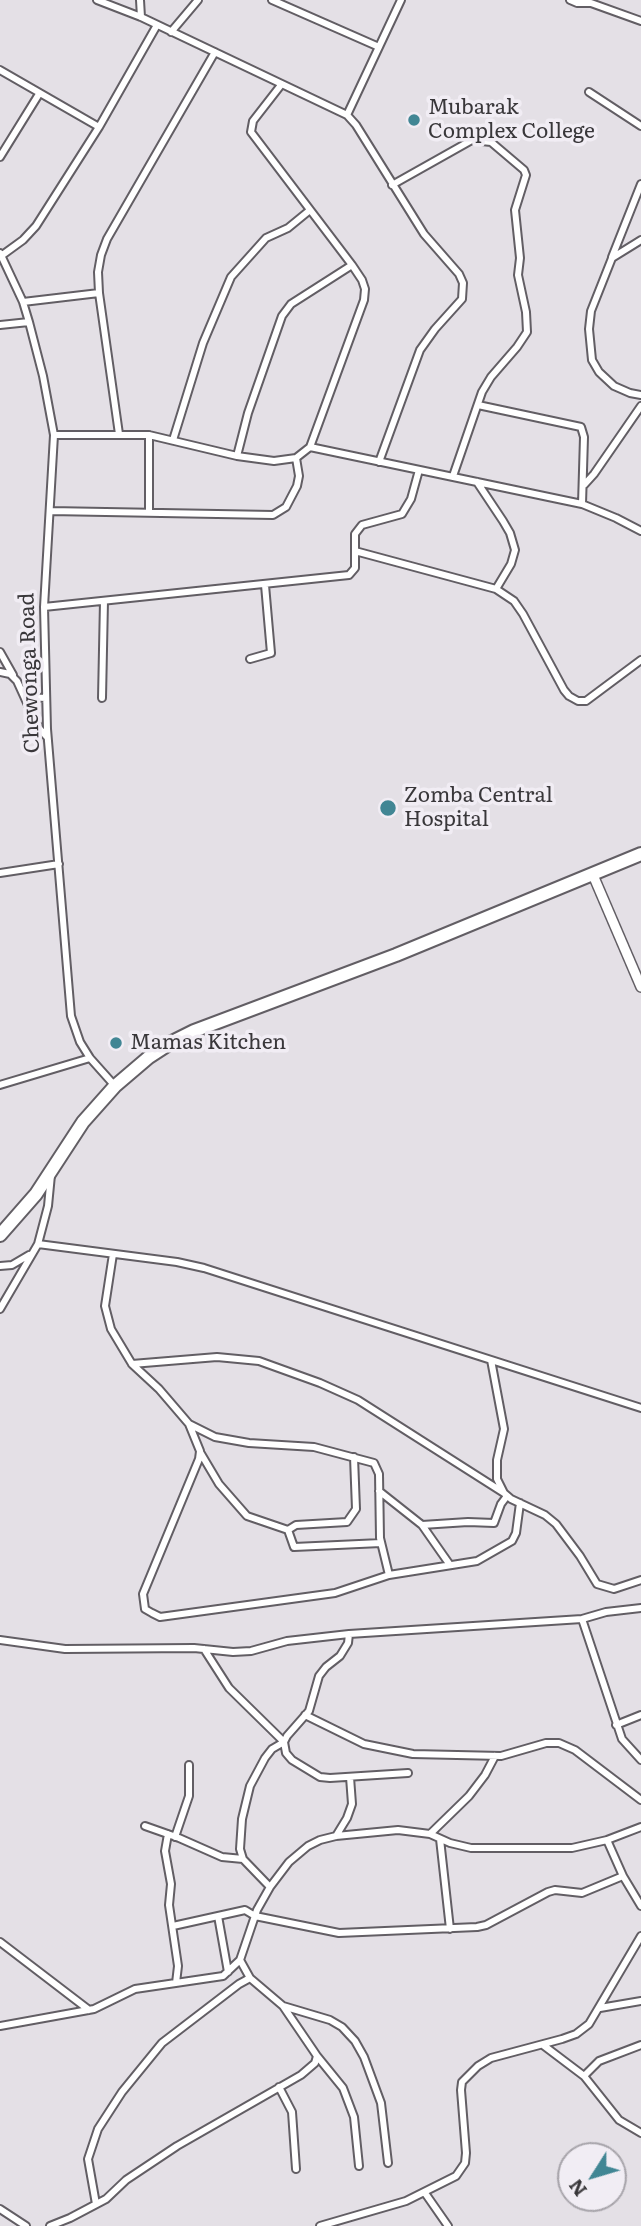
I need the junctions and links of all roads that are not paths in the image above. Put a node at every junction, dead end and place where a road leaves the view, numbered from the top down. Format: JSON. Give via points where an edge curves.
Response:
{"nodes":[{"id":1,"x":97,"y":0,"type":"edge"},
{"id":2,"x":140,"y":0,"type":"edge"},
{"id":3,"x":198,"y":0,"type":"edge"},
{"id":4,"x":272,"y":0,"type":"edge"},
{"id":5,"x":401,"y":0,"type":"edge"},
{"id":6,"x":570,"y":0,"type":"edge"},
{"id":7,"x":141,"y":17,"type":"junction"},
{"id":8,"x":641,"y":20,"type":"edge"},
{"id":9,"x":157,"y":25,"type":"junction"},
{"id":10,"x":171,"y":32,"type":"junction"},
{"id":11,"x":379,"y":47,"type":"junction"},
{"id":12,"x":215,"y":52,"type":"junction"},
{"id":13,"x":0,"y":70,"type":"edge"},
{"id":14,"x":281,"y":85,"type":"junction"},
{"id":15,"x":589,"y":92,"type":"dead end"},
{"id":16,"x":39,"y":94,"type":"junction"},
{"id":17,"x":347,"y":115,"type":"junction"},
{"id":18,"x":641,"y":126,"type":"edge"},
{"id":19,"x":99,"y":127,"type":"junction"},
{"id":20,"x":0,"y":158,"type":"edge"},
{"id":21,"x":641,"y":184,"type":"edge"},
{"id":22,"x":392,"y":185,"type":"junction"},
{"id":23,"x":310,"y":209,"type":"junction"},
{"id":24,"x":641,"y":240,"type":"edge"},
{"id":25,"x":1,"y":254,"type":"edge"},
{"id":26,"x":612,"y":258,"type":"junction"},
{"id":27,"x":352,"y":265,"type":"junction"},
{"id":28,"x":99,"y":293,"type":"junction"},
{"id":29,"x":23,"y":302,"type":"junction"},
{"id":30,"x":29,"y":322,"type":"junction"},
{"id":31,"x":0,"y":325,"type":"edge"},
{"id":32,"x":641,"y":394,"type":"edge"},
{"id":33,"x":478,"y":404,"type":"junction"},
{"id":34,"x":641,"y":406,"type":"edge"},
{"id":35,"x":119,"y":434,"type":"junction"},
{"id":36,"x":54,"y":435,"type":"junction"},
{"id":37,"x":149,"y":435,"type":"junction"},
{"id":38,"x":173,"y":440,"type":"junction"},
{"id":39,"x":310,"y":447,"type":"junction"},
{"id":40,"x":237,"y":456,"type":"junction"},
{"id":41,"x":296,"y":458,"type":"junction"},
{"id":42,"x":379,"y":462,"type":"junction"},
{"id":43,"x":419,"y":470,"type":"junction"},
{"id":44,"x":453,"y":476,"type":"junction"},
{"id":45,"x":477,"y":482,"type":"junction"},
{"id":46,"x":584,"y":485,"type":"junction"},
{"id":47,"x":582,"y":504,"type":"junction"},
{"id":48,"x":50,"y":511,"type":"junction"},
{"id":49,"x":149,"y":513,"type":"junction"},
{"id":50,"x":641,"y":531,"type":"edge"},
{"id":51,"x":355,"y":551,"type":"junction"},
{"id":52,"x":265,"y":585,"type":"junction"},
{"id":53,"x":496,"y":589,"type":"junction"},
{"id":54,"x":103,"y":601,"type":"junction"},
{"id":55,"x":44,"y":607,"type":"junction"},
{"id":56,"x":0,"y":652,"type":"edge"},
{"id":57,"x":250,"y":659,"type":"dead end"},
{"id":58,"x":641,"y":660,"type":"edge"},
{"id":59,"x":0,"y":673,"type":"edge"},
{"id":60,"x":14,"y":677,"type":"junction"},
{"id":61,"x":25,"y":697,"type":"junction"},
{"id":62,"x":46,"y":698,"type":"junction"},
{"id":63,"x":102,"y":698,"type":"dead end"},
{"id":64,"x":48,"y":739,"type":"junction"},
{"id":65,"x":641,"y":854,"type":"edge"},
{"id":66,"x":59,"y":864,"type":"junction"},
{"id":67,"x":0,"y":873,"type":"edge"},
{"id":68,"x":593,"y":875,"type":"junction"},
{"id":69,"x":641,"y":987,"type":"edge"},
{"id":70,"x":90,"y":1058,"type":"junction"},
{"id":71,"x":0,"y":1085,"type":"edge"},
{"id":72,"x":115,"y":1086,"type":"junction"},
{"id":73,"x":52,"y":1170,"type":"junction"},
{"id":74,"x":0,"y":1235,"type":"edge"},
{"id":75,"x":38,"y":1244,"type":"junction"},
{"id":76,"x":113,"y":1254,"type":"junction"},
{"id":77,"x":31,"y":1255,"type":"junction"},
{"id":78,"x":0,"y":1266,"type":"edge"},
{"id":79,"x":0,"y":1308,"type":"edge"},
{"id":80,"x":491,"y":1360,"type":"junction"},
{"id":81,"x":132,"y":1364,"type":"junction"},
{"id":82,"x":641,"y":1408,"type":"edge"},
{"id":83,"x":189,"y":1424,"type":"junction"},
{"id":84,"x":200,"y":1451,"type":"junction"},
{"id":85,"x":354,"y":1457,"type":"junction"},
{"id":86,"x":379,"y":1490,"type":"junction"},
{"id":87,"x":505,"y":1494,"type":"junction"},
{"id":88,"x":520,"y":1503,"type":"junction"},
{"id":89,"x":422,"y":1525,"type":"junction"},
{"id":90,"x":288,"y":1531,"type":"junction"},
{"id":91,"x":381,"y":1543,"type":"junction"},
{"id":92,"x":450,"y":1565,"type":"junction"},
{"id":93,"x":389,"y":1574,"type":"junction"},
{"id":94,"x":641,"y":1580,"type":"edge"},
{"id":95,"x":641,"y":1608,"type":"edge"},
{"id":96,"x":582,"y":1619,"type":"junction"},
{"id":97,"x":349,"y":1634,"type":"junction"},
{"id":98,"x":0,"y":1640,"type":"edge"},
{"id":99,"x":204,"y":1649,"type":"junction"},
{"id":100,"x":305,"y":1715,"type":"junction"},
{"id":101,"x":641,"y":1715,"type":"edge"},
{"id":102,"x":616,"y":1725,"type":"junction"},
{"id":103,"x":284,"y":1742,"type":"junction"},
{"id":104,"x":495,"y":1756,"type":"junction"},
{"id":105,"x":641,"y":1760,"type":"edge"},
{"id":106,"x":189,"y":1765,"type":"dead end"},
{"id":107,"x":408,"y":1773,"type":"dead end"},
{"id":108,"x":350,"y":1777,"type":"junction"},
{"id":109,"x":641,"y":1800,"type":"edge"},
{"id":110,"x":145,"y":1826,"type":"dead end"},
{"id":111,"x":641,"y":1827,"type":"edge"},
{"id":112,"x":172,"y":1835,"type":"junction"},
{"id":113,"x":430,"y":1835,"type":"junction"},
{"id":114,"x":336,"y":1836,"type":"junction"},
{"id":115,"x":440,"y":1839,"type":"junction"},
{"id":116,"x":607,"y":1839,"type":"junction"},
{"id":117,"x":243,"y":1859,"type":"junction"},
{"id":118,"x":624,"y":1876,"type":"junction"},
{"id":119,"x":270,"y":1887,"type":"junction"},
{"id":120,"x":641,"y":1906,"type":"edge"},
{"id":121,"x":218,"y":1916,"type":"junction"},
{"id":122,"x":255,"y":1916,"type":"junction"},
{"id":123,"x":173,"y":1926,"type":"junction"},
{"id":124,"x":450,"y":1929,"type":"junction"},
{"id":125,"x":641,"y":1936,"type":"edge"},
{"id":126,"x":0,"y":1942,"type":"edge"},
{"id":127,"x":240,"y":1960,"type":"junction"},
{"id":128,"x":226,"y":1974,"type":"junction"},
{"id":129,"x":250,"y":1978,"type":"junction"},
{"id":130,"x":176,"y":1983,"type":"junction"},
{"id":131,"x":227,"y":1993,"type":"junction"},
{"id":132,"x":641,"y":2001,"type":"edge"},
{"id":133,"x":283,"y":2006,"type":"junction"},
{"id":134,"x":600,"y":2008,"type":"junction"},
{"id":135,"x":89,"y":2010,"type":"junction"},
{"id":136,"x":0,"y":2026,"type":"edge"},
{"id":137,"x":543,"y":2045,"type":"junction"},
{"id":138,"x":641,"y":2045,"type":"edge"},
{"id":139,"x":317,"y":2056,"type":"junction"},
{"id":140,"x":584,"y":2076,"type":"junction"},
{"id":141,"x":279,"y":2087,"type":"junction"},
{"id":142,"x":641,"y":2133,"type":"edge"},
{"id":143,"x":388,"y":2163,"type":"dead end"},
{"id":144,"x":359,"y":2166,"type":"dead end"},
{"id":145,"x":296,"y":2169,"type":"dead end"},
{"id":146,"x":425,"y":2193,"type":"junction"},
{"id":147,"x":96,"y":2204,"type":"junction"},
{"id":148,"x":0,"y":2209,"type":"edge"},
{"id":149,"x":26,"y":2226,"type":"edge"},
{"id":150,"x":50,"y":2226,"type":"edge"},
{"id":151,"x":320,"y":2226,"type":"edge"},
{"id":152,"x":448,"y":2226,"type":"edge"}],
"edges":[{"from":1,"to":7,"type":"street"},
{"from":2,"to":7,"type":"street"},
{"from":3,"to":10,"type":"street"},
{"from":4,"to":11,"type":"street"},
{"from":5,"to":11,"type":"street"},
{"from":6,"to":8,"type":"street"},
{"from":7,"to":9,"type":"street"},
{"from":9,"to":10,"type":"street"},
{"from":9,"to":19,"type":"street"},
{"from":10,"to":12,"type":"street"},
{"from":11,"to":17,"type":"street"},
{"from":12,"to":14,"type":"street"},
{"from":12,"to":28,"type":"street","via":[[107,239],[98,272]]},
{"from":13,"to":16,"type":"street"},
{"from":14,"to":17,"type":"street"},
{"from":14,"to":23,"type":"street","via":[[253,121],[251,132]]},
{"from":15,"to":18,"type":"street"},
{"from":16,"to":19,"type":"street"},
{"from":16,"to":20,"type":"street"},
{"from":17,"to":22,"type":"street"},
{"from":19,"to":25,"type":"street","via":[[36,226]]},
{"from":21,"to":26,"type":"street"},
{"from":22,"to":33,"type":"street","via":[[472,140],[491,142],[526,175],[515,210],[527,332],[491,377]]},
{"from":22,"to":42,"type":"street","via":[[424,234],[459,274],[464,293],[420,350]]},
{"from":23,"to":27,"type":"street"},
{"from":23,"to":38,"type":"street","via":[[288,228],[266,238],[231,277],[203,343]]},
{"from":24,"to":26,"type":"street"},
{"from":25,"to":29,"type":"street","name":"Chewonga Road"},
{"from":26,"to":32,"type":"street","via":[[591,311],[592,360],[614,386]]},
{"from":27,"to":39,"type":"street","via":[[362,280],[364,300]]},
{"from":27,"to":40,"type":"street","via":[[291,304],[282,316]]},
{"from":28,"to":29,"type":"street"},
{"from":28,"to":35,"type":"street"},
{"from":29,"to":30,"type":"street","name":"Chewonga Road"},
{"from":30,"to":31,"type":"street"},
{"from":30,"to":36,"type":"street","name":"Chewonga Road"},
{"from":33,"to":44,"type":"street"},
{"from":33,"to":46,"type":"street","via":[[581,428]]},
{"from":34,"to":46,"type":"street"},
{"from":35,"to":36,"type":"street"},
{"from":35,"to":37,"type":"street"},
{"from":36,"to":48,"type":"street","name":"Chewonga Road"},
{"from":37,"to":38,"type":"street"},
{"from":37,"to":49,"type":"street"},
{"from":38,"to":40,"type":"street"},
{"from":39,"to":41,"type":"street"},
{"from":39,"to":42,"type":"street"},
{"from":40,"to":41,"type":"street","via":[[274,461]]},
{"from":41,"to":49,"type":"street","via":[[297,486],[286,507],[273,515]]},
{"from":42,"to":43,"type":"street"},
{"from":43,"to":44,"type":"street"},
{"from":43,"to":51,"type":"street","via":[[407,508],[402,514],[362,526],[355,534]]},
{"from":44,"to":45,"type":"street"},
{"from":45,"to":47,"type":"street"},
{"from":45,"to":53,"type":"street","via":[[510,533],[515,550]]},
{"from":46,"to":47,"type":"street"},
{"from":47,"to":50,"type":"street"},
{"from":48,"to":49,"type":"street"},
{"from":48,"to":55,"type":"street","name":"Chewonga Road"},
{"from":51,"to":52,"type":"street","via":[[355,570],[349,575]]},
{"from":51,"to":53,"type":"street"},
{"from":52,"to":54,"type":"street"},
{"from":52,"to":57,"type":"street","via":[[271,653]]},
{"from":53,"to":58,"type":"street","via":[[514,601],[564,690],[578,701],[590,699]]},
{"from":54,"to":55,"type":"street"},
{"from":54,"to":63,"type":"street"},
{"from":55,"to":62,"type":"street","name":"Chewonga Road"},
{"from":56,"to":60,"type":"street"},
{"from":59,"to":60,"type":"street"},
{"from":60,"to":61,"type":"street"},
{"from":61,"to":62,"type":"street"},
{"from":61,"to":64,"type":"street"},
{"from":62,"to":64,"type":"street","name":"Chewonga Road"},
{"from":64,"to":66,"type":"street","name":"Chewonga Road"},
{"from":65,"to":68,"type":"highway"},
{"from":66,"to":67,"type":"street"},
{"from":66,"to":70,"type":"street","name":"Chewonga Road","via":[[71,1016]]},
{"from":68,"to":69,"type":"main road"},
{"from":68,"to":72,"type":"highway","via":[[194,1031],[149,1057]]},
{"from":70,"to":71,"type":"street"},
{"from":70,"to":72,"type":"street","name":"Chewonga Road"},
{"from":72,"to":73,"type":"highway","via":[[83,1122]]},
{"from":73,"to":74,"type":"highway"},
{"from":73,"to":75,"type":"street"},
{"from":75,"to":76,"type":"street"},
{"from":75,"to":77,"type":"street"},
{"from":76,"to":80,"type":"street","via":[[204,1268]]},
{"from":76,"to":81,"type":"street","via":[[107,1318]]},
{"from":77,"to":78,"type":"street"},
{"from":77,"to":79,"type":"street"},
{"from":80,"to":82,"type":"street"},
{"from":80,"to":87,"type":"street","via":[[504,1429],[497,1460]]},
{"from":81,"to":83,"type":"street"},
{"from":81,"to":87,"type":"street","via":[[218,1357],[259,1361],[358,1400]]},
{"from":83,"to":84,"type":"street"},
{"from":83,"to":85,"type":"street","via":[[215,1437],[314,1447]]},
{"from":84,"to":90,"type":"street","via":[[219,1484],[247,1516]]},
{"from":84,"to":93,"type":"street","via":[[143,1594],[145,1609],[160,1616],[335,1593]]},
{"from":85,"to":86,"type":"street","via":[[376,1465]]},
{"from":85,"to":90,"type":"street","via":[[356,1509],[347,1522],[296,1525]]},
{"from":86,"to":89,"type":"street"},
{"from":86,"to":91,"type":"street"},
{"from":87,"to":88,"type":"street"},
{"from":87,"to":89,"type":"street","via":[[494,1523]]},
{"from":88,"to":92,"type":"street","via":[[513,1541],[477,1561]]},
{"from":88,"to":94,"type":"street","via":[[556,1524],[597,1584],[614,1589]]},
{"from":89,"to":92,"type":"street"},
{"from":90,"to":91,"type":"street","via":[[294,1547]]},
{"from":91,"to":93,"type":"street"},
{"from":92,"to":93,"type":"street"},
{"from":95,"to":96,"type":"street"},
{"from":96,"to":97,"type":"street"},
{"from":96,"to":102,"type":"street"},
{"from":97,"to":99,"type":"street","via":[[287,1641],[251,1651]]},
{"from":97,"to":100,"type":"street","via":[[340,1656],[319,1676]]},
{"from":98,"to":99,"type":"street","via":[[65,1649]]},
{"from":99,"to":103,"type":"street","via":[[229,1688]]},
{"from":100,"to":103,"type":"street"},
{"from":100,"to":104,"type":"street","via":[[363,1744],[413,1754]]},
{"from":101,"to":102,"type":"street"},
{"from":102,"to":105,"type":"street","via":[[628,1748]]},
{"from":103,"to":108,"type":"street","via":[[292,1760],[320,1777]]},
{"from":103,"to":117,"type":"street","via":[[265,1758],[250,1786],[242,1819]]},
{"from":104,"to":109,"type":"street","via":[[546,1742],[559,1743]]},
{"from":104,"to":113,"type":"street","via":[[469,1796]]},
{"from":106,"to":112,"type":"street","via":[[189,1796]]},
{"from":107,"to":108,"type":"street"},
{"from":108,"to":114,"type":"street","via":[[352,1804]]},
{"from":110,"to":112,"type":"street"},
{"from":111,"to":116,"type":"street"},
{"from":112,"to":117,"type":"street","via":[[222,1857]]},
{"from":112,"to":123,"type":"street","via":[[165,1851]]},
{"from":113,"to":114,"type":"street","via":[[389,1830]]},
{"from":113,"to":115,"type":"street"},
{"from":114,"to":119,"type":"street","via":[[308,1846]]},
{"from":115,"to":116,"type":"street","via":[[471,1848],[572,1848]]},
{"from":115,"to":124,"type":"street"},
{"from":116,"to":118,"type":"street"},
{"from":117,"to":119,"type":"street"},
{"from":118,"to":120,"type":"street"},
{"from":118,"to":124,"type":"street","via":[[582,1893],[555,1890],[485,1925]]},
{"from":119,"to":122,"type":"street"},
{"from":121,"to":122,"type":"street","via":[[245,1910]]},
{"from":121,"to":123,"type":"street"},
{"from":121,"to":128,"type":"street"},
{"from":122,"to":124,"type":"street","via":[[339,1933]]},
{"from":122,"to":127,"type":"street"},
{"from":123,"to":130,"type":"street"},
{"from":125,"to":134,"type":"street"},
{"from":126,"to":135,"type":"street"},
{"from":127,"to":128,"type":"street"},
{"from":127,"to":129,"type":"street"},
{"from":128,"to":130,"type":"street"},
{"from":128,"to":131,"type":"street"},
{"from":129,"to":131,"type":"street"},
{"from":129,"to":133,"type":"street"},
{"from":130,"to":135,"type":"street","via":[[135,1989]]},
{"from":131,"to":147,"type":"street","via":[[162,2043],[99,2129],[88,2159]]},
{"from":132,"to":134,"type":"street"},
{"from":133,"to":139,"type":"street"},
{"from":133,"to":143,"type":"street","via":[[330,2020],[355,2041],[381,2103]]},
{"from":134,"to":137,"type":"street","via":[[576,2034]]},
{"from":135,"to":136,"type":"street"},
{"from":137,"to":140,"type":"street"},
{"from":137,"to":146,"type":"street","via":[[491,2058],[468,2075],[461,2090],[465,2163],[456,2176]]},
{"from":138,"to":140,"type":"street","via":[[599,2061]]},
{"from":139,"to":141,"type":"street","via":[[312,2067]]},
{"from":139,"to":144,"type":"street","via":[[344,2088],[354,2117]]},
{"from":140,"to":142,"type":"street","via":[[619,2120]]},
{"from":141,"to":145,"type":"street","via":[[292,2112]]},
{"from":141,"to":147,"type":"street","via":[[177,2146]]},
{"from":146,"to":151,"type":"street"},
{"from":146,"to":152,"type":"street"},
{"from":147,"to":150,"type":"street"},
{"from":148,"to":149,"type":"street"}]}
